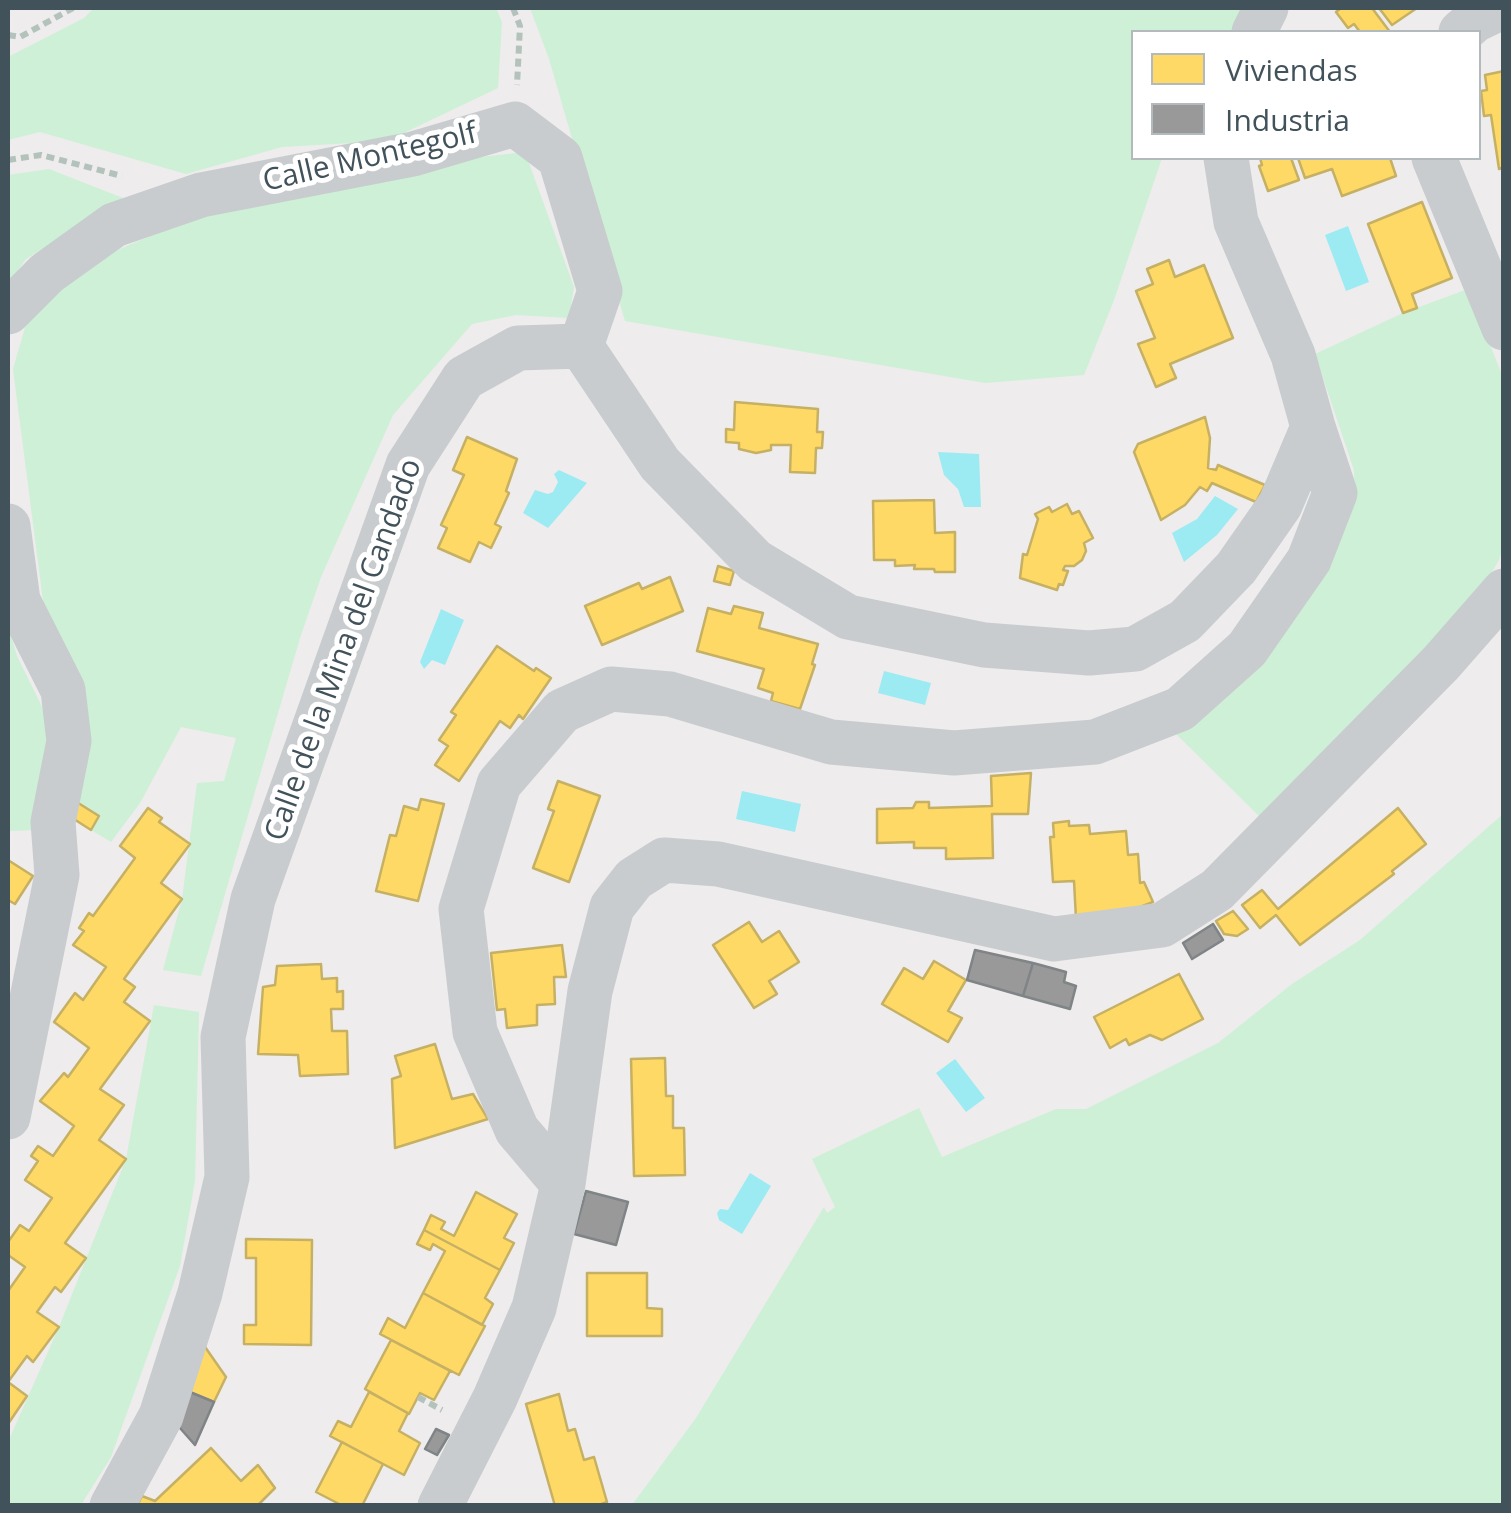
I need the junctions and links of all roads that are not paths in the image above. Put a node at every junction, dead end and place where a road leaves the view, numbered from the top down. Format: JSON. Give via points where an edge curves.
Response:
{"nodes":[{"id":1,"x":1500,"y":8,"type":"edge"},
{"id":2,"x":1463,"y":30,"type":"edge"},
{"id":3,"x":1226,"y":160,"type":"edge"},
{"id":4,"x":1435,"y":160,"type":"edge"},
{"id":5,"x":8,"y":312,"type":"edge"},
{"id":6,"x":1504,"y":328,"type":"edge"},
{"id":7,"x":581,"y":346,"type":"junction"},
{"id":8,"x":1313,"y":428,"type":"junction"},
{"id":9,"x":8,"y":526,"type":"edge"},
{"id":10,"x":1504,"y":590,"type":"edge"},
{"id":11,"x":8,"y":1118,"type":"edge"},
{"id":12,"x":563,"y":1184,"type":"junction"},
{"id":13,"x":112,"y":1506,"type":"edge"},
{"id":14,"x":440,"y":1506,"type":"edge"}],
"edges":[{"from":1,"to":2,"type":"street"},
{"from":3,"to":8,"type":"street","via":[[1236,222],[1293,355]]},
{"from":4,"to":6,"type":"street"},
{"from":5,"to":7,"type":"street","name":"Calle Montegolf","via":[[46,273],[114,225],[200,196],[413,154],[515,124],[560,158],[589,253],[600,291]]},
{"from":7,"to":8,"type":"street","via":[[660,464],[755,561],[848,616],[984,646],[1089,653],[1136,648],[1185,621],[1236,568],[1280,505]]},
{"from":7,"to":13,"type":"street","name":"Calle de la Mina del Candado","via":[[518,348],[464,378],[408,465],[252,899],[223,1037],[227,1177],[161,1416]]},
{"from":8,"to":12,"type":"street","via":[[1335,492],[1309,560],[1258,634],[1180,709],[1095,742],[954,753],[832,742],[670,694],[610,689],[562,711],[498,784],[461,909],[475,1032],[517,1130]]},
{"from":9,"to":11,"type":"street","via":[[18,601],[63,690],[69,741],[53,822],[56,875]]},
{"from":10,"to":12,"type":"street","via":[[1217,890],[1162,925],[1054,939],[718,864],[664,860],[634,879],[612,907],[590,991]]},
{"from":12,"to":14,"type":"street","via":[[534,1308]]}]}
